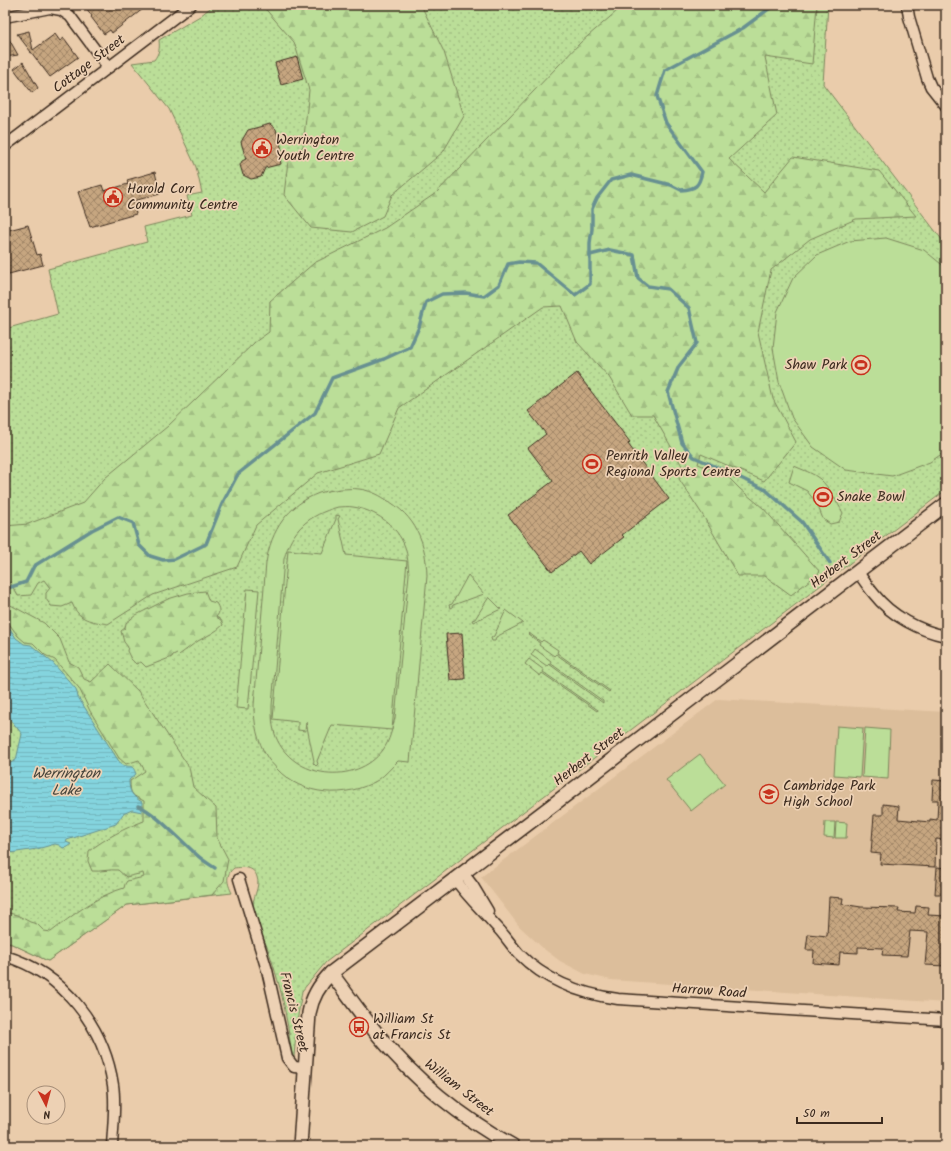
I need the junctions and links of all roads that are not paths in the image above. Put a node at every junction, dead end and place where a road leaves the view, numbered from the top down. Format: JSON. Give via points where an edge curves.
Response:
{"nodes":[{"id":1,"x":191,"y":5,"type":"edge"},
{"id":2,"x":907,"y":5,"type":"edge"},
{"id":3,"x":5,"y":17,"type":"edge"},
{"id":4,"x":108,"y":67,"type":"junction"},
{"id":5,"x":946,"y":106,"type":"edge"},
{"id":6,"x":5,"y":146,"type":"edge"},
{"id":7,"x":946,"y":504,"type":"edge"},
{"id":8,"x":858,"y":571,"type":"junction"},
{"id":9,"x":946,"y":636,"type":"edge"},
{"id":10,"x":459,"y":876,"type":"junction"},
{"id":11,"x":239,"y":879,"type":"dead end"},
{"id":12,"x":5,"y":956,"type":"edge"},
{"id":13,"x":331,"y":973,"type":"junction"},
{"id":14,"x":946,"y":1020,"type":"edge"},
{"id":15,"x":305,"y":1068,"type":"junction"},
{"id":16,"x":112,"y":1146,"type":"edge"},
{"id":17,"x":300,"y":1146,"type":"edge"},
{"id":18,"x":513,"y":1146,"type":"edge"}],
"edges":[{"from":1,"to":4,"type":"street","name":"Cottage Street"},
{"from":2,"to":5,"type":"street","via":[[927,78]]},
{"from":3,"to":4,"type":"street","via":[[50,8],[61,10],[70,16]]},
{"from":4,"to":6,"type":"street","name":"Cottage Street"},
{"from":7,"to":8,"type":"street","name":"Herbert Street"},
{"from":8,"to":9,"type":"street","via":[[874,595],[888,609],[915,626]]},
{"from":8,"to":10,"type":"street","name":"Herbert Street"},
{"from":10,"to":13,"type":"street","name":"Herbert Street"},
{"from":10,"to":14,"type":"street","name":"Harrow Road","via":[[474,888],[496,925],[520,954],[543,974],[572,988],[603,997]]},
{"from":11,"to":15,"type":"street","name":"Francis Street","via":[[267,970],[287,1058],[294,1066]]},
{"from":12,"to":16,"type":"street","via":[[30,966],[61,987],[84,1013],[98,1036],[108,1060],[113,1086]]},
{"from":13,"to":15,"type":"street","name":"Herbert Street","via":[[318,988],[311,1006]]},
{"from":13,"to":18,"type":"street","name":"William Street","via":[[400,1061],[452,1106]]},
{"from":15,"to":17,"type":"street","name":"Francis Street"}]}
